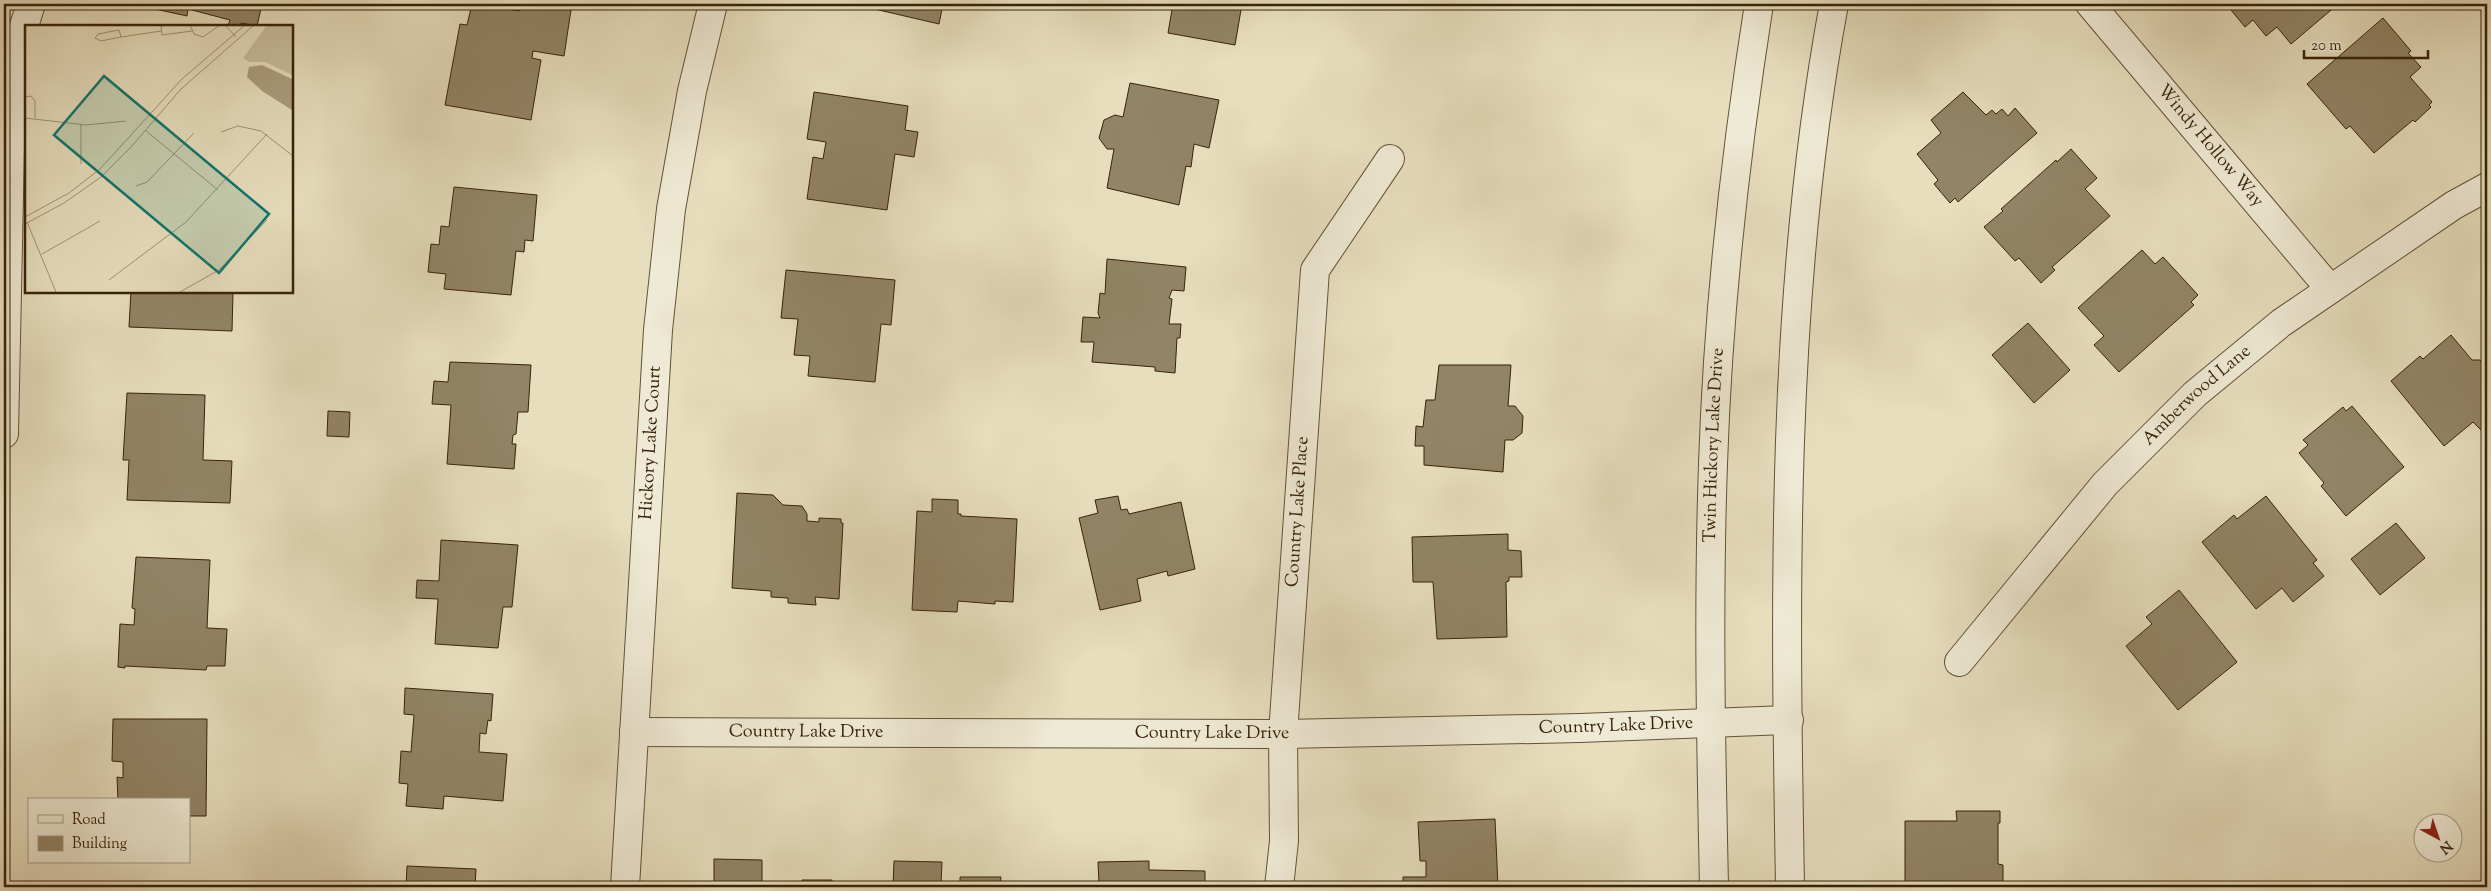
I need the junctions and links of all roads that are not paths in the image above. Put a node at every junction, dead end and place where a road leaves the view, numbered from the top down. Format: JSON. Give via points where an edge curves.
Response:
{"nodes":[{"id":1,"x":31,"y":4,"type":"edge"},
{"id":2,"x":714,"y":4,"type":"edge"},
{"id":3,"x":1759,"y":4,"type":"edge"},
{"id":4,"x":1834,"y":4,"type":"edge"},
{"id":5,"x":2090,"y":4,"type":"edge"},
{"id":6,"x":1390,"y":160,"type":"dead end"},
{"id":7,"x":2487,"y":187,"type":"edge"},
{"id":8,"x":2330,"y":289,"type":"junction"},
{"id":9,"x":4,"y":434,"type":"edge"},
{"id":10,"x":1959,"y":662,"type":"dead end"},
{"id":11,"x":1788,"y":720,"type":"junction"},
{"id":12,"x":1711,"y":722,"type":"junction"},
{"id":13,"x":634,"y":732,"type":"junction"},
{"id":14,"x":1284,"y":734,"type":"junction"},
{"id":15,"x":625,"y":887,"type":"edge"},
{"id":16,"x":1279,"y":887,"type":"edge"},
{"id":17,"x":1714,"y":887,"type":"edge"},
{"id":18,"x":1790,"y":887,"type":"edge"}],
"edges":[{"from":1,"to":9,"type":"street","via":[[24,26],[10,147]]},
{"from":2,"to":13,"type":"street","name":"Hickory Lake Court","via":[[692,91],[671,209],[658,330]]},
{"from":3,"to":12,"type":"street","name":"Twin Hickory Lake Drive","via":[[1739,129],[1721,313],[1713,465]]},
{"from":4,"to":11,"type":"street","via":[[1808,191],[1795,340],[1787,509]]},
{"from":5,"to":8,"type":"street","name":"Windy Hollow Way"},
{"from":6,"to":14,"type":"street","name":"Country Lake Place","via":[[1315,270]]},
{"from":7,"to":8,"type":"street","name":"Amberwood Lane","via":[[2454,205]]},
{"from":8,"to":10,"type":"street","name":"Amberwood Lane","via":[[2280,323],[2195,394],[2105,484]]},
{"from":11,"to":12,"type":"street","name":"Country Lake Drive"},
{"from":11,"to":18,"type":"street"},
{"from":12,"to":14,"type":"street","name":"Country Lake Drive"},
{"from":12,"to":17,"type":"street","name":"Twin Hickory Lake Drive"},
{"from":13,"to":14,"type":"street","name":"Country Lake Drive"},
{"from":13,"to":15,"type":"street","name":"Hickory Lake Court"},
{"from":14,"to":16,"type":"street","name":"Country Lake Place","via":[[1284,841]]}]}
